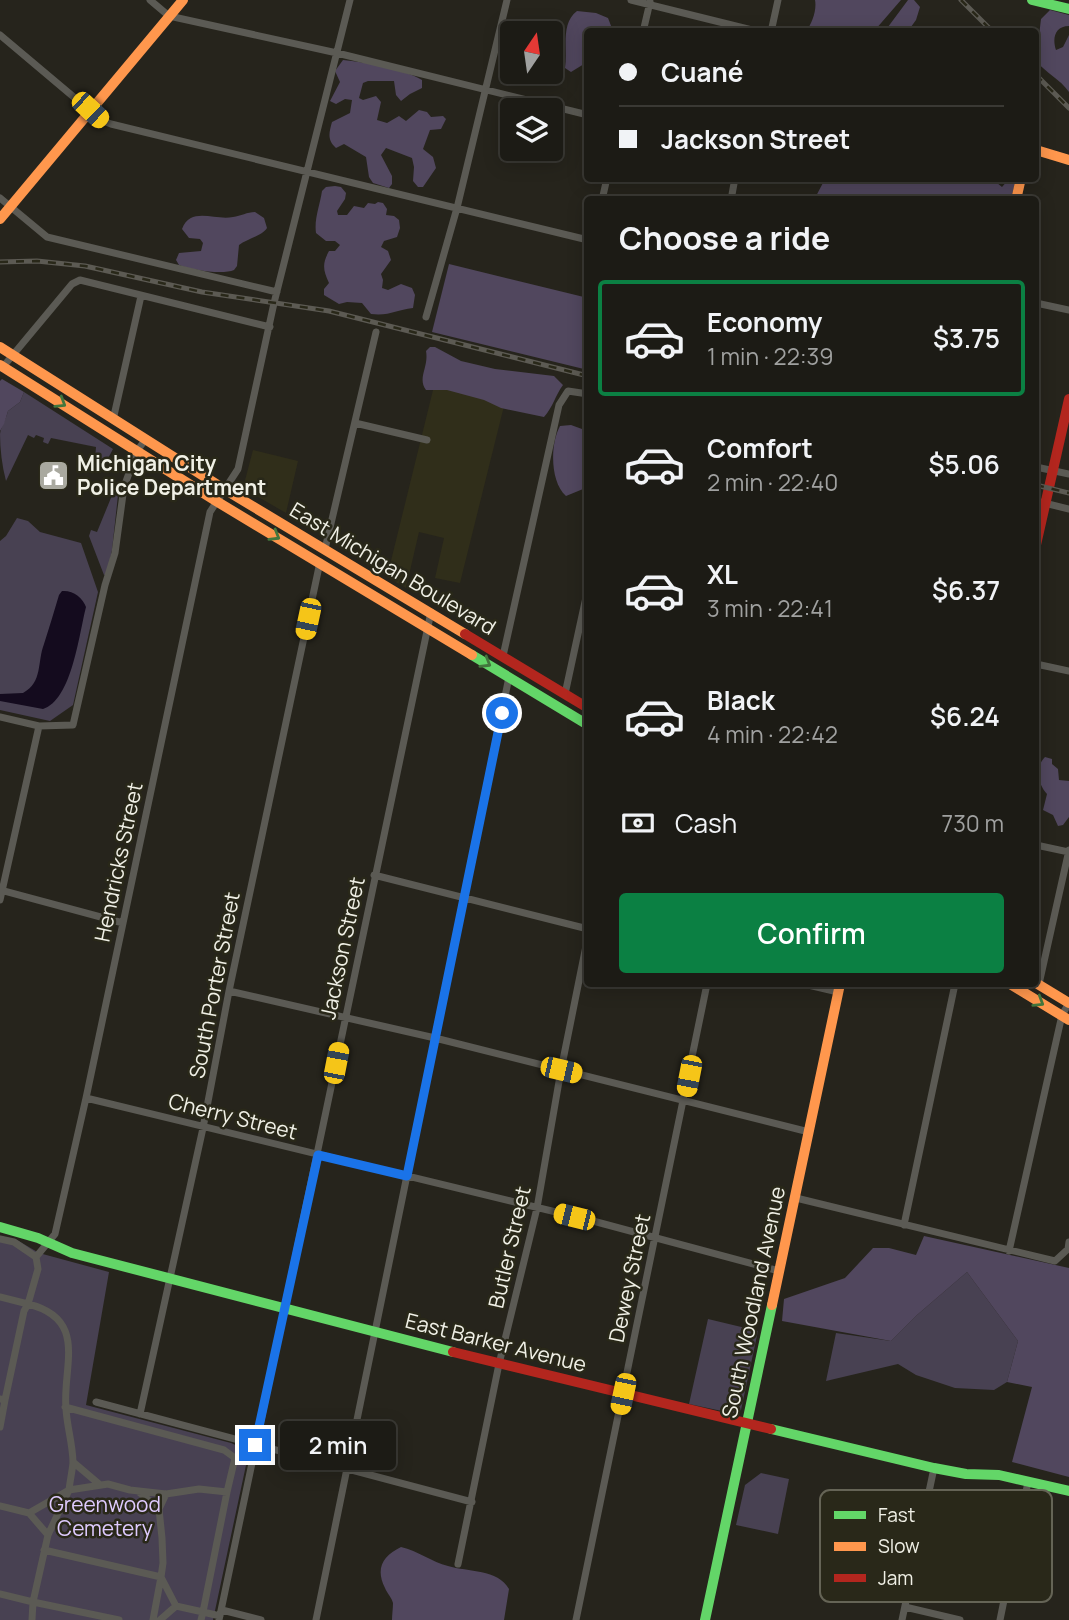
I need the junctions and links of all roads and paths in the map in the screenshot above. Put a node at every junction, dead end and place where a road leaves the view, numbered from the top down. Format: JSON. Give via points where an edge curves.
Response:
{"nodes":[{"id":1,"x":150,"y":0,"type":"edge"},
{"id":2,"x":183,"y":0,"type":"edge"},
{"id":3,"x":350,"y":0,"type":"edge"},
{"id":4,"x":507,"y":0,"type":"edge"},
{"id":5,"x":631,"y":0,"type":"edge"},
{"id":6,"x":778,"y":0,"type":"edge"},
{"id":7,"x":1032,"y":0,"type":"edge"},
{"id":8,"x":650,"y":2,"type":"edge"},
{"id":9,"x":1064,"y":5,"type":"edge"},
{"id":10,"x":169,"y":16,"type":"junction"},
{"id":11,"x":644,"y":28,"type":"edge"},
{"id":12,"x":745,"y":28,"type":"edge"},
{"id":13,"x":772,"y":28,"type":"edge"},
{"id":14,"x":0,"y":35,"type":"edge"},
{"id":15,"x":337,"y":53,"type":"junction"},
{"id":16,"x":487,"y":89,"type":"junction"},
{"id":17,"x":90,"y":110,"type":"junction"},
{"id":18,"x":584,"y":114,"type":"edge"},
{"id":19,"x":1039,"y":151,"type":"edge"},
{"id":20,"x":1069,"y":160,"type":"edge"},
{"id":21,"x":307,"y":171,"type":"junction"},
{"id":22,"x":0,"y":198,"type":"edge"},
{"id":23,"x":10,"y":207,"type":"junction"},
{"id":24,"x":457,"y":208,"type":"junction"},
{"id":25,"x":0,"y":219,"type":"edge"},
{"id":26,"x":584,"y":239,"type":"edge"},
{"id":27,"x":277,"y":292,"type":"junction"},
{"id":28,"x":141,"y":296,"type":"junction"},
{"id":29,"x":1039,"y":304,"type":"edge"},
{"id":30,"x":1069,"y":310,"type":"edge"},
{"id":31,"x":426,"y":317,"type":"dead end"},
{"id":32,"x":270,"y":327,"type":"junction"},
{"id":33,"x":376,"y":332,"type":"dead end"},
{"id":34,"x":0,"y":347,"type":"edge"},
{"id":35,"x":12,"y":356,"type":"junction"},
{"id":36,"x":1,"y":367,"type":"edge"},
{"id":37,"x":584,"y":393,"type":"edge"},
{"id":38,"x":1069,"y":399,"type":"edge"},
{"id":39,"x":113,"y":420,"type":"junction"},
{"id":40,"x":355,"y":423,"type":"junction"},
{"id":41,"x":145,"y":440,"type":"junction"},
{"id":42,"x":427,"y":440,"type":"dead end"},
{"id":43,"x":137,"y":451,"type":"junction"},
{"id":44,"x":1039,"y":468,"type":"edge"},
{"id":45,"x":1053,"y":471,"type":"junction"},
{"id":46,"x":1069,"y":474,"type":"edge"},
{"id":47,"x":224,"y":489,"type":"junction"},
{"id":48,"x":216,"y":501,"type":"junction"},
{"id":49,"x":1041,"y":502,"type":"edge"},
{"id":50,"x":1069,"y":509,"type":"edge"},
{"id":51,"x":325,"y":549,"type":"junction"},
{"id":52,"x":320,"y":562,"type":"junction"},
{"id":53,"x":584,"y":606,"type":"edge"},
{"id":54,"x":430,"y":612,"type":"junction"},
{"id":55,"x":427,"y":627,"type":"junction"},
{"id":56,"x":503,"y":656,"type":"junction"},
{"id":57,"x":1039,"y":665,"type":"edge"},
{"id":58,"x":1069,"y":671,"type":"edge"},
{"id":59,"x":509,"y":677,"type":"junction"},
{"id":60,"x":565,"y":694,"type":"junction"},
{"id":61,"x":584,"y":706,"type":"edge"},
{"id":62,"x":0,"y":718,"type":"edge"},
{"id":63,"x":584,"y":723,"type":"edge"},
{"id":64,"x":39,"y":726,"type":"junction"},
{"id":65,"x":1039,"y":846,"type":"edge"},
{"id":66,"x":1069,"y":851,"type":"edge"},
{"id":67,"x":374,"y":875,"type":"junction"},
{"id":68,"x":1,"y":890,"type":"edge"},
{"id":69,"x":463,"y":898,"type":"junction"},
{"id":70,"x":0,"y":900,"type":"edge"},
{"id":71,"x":122,"y":923,"type":"junction"},
{"id":72,"x":584,"y":928,"type":"edge"},
{"id":73,"x":584,"y":956,"type":"edge"},
{"id":74,"x":1039,"y":975,"type":"edge"},
{"id":75,"x":1039,"y":984,"type":"edge"},
{"id":76,"x":706,"y":987,"type":"edge"},
{"id":77,"x":954,"y":987,"type":"edge"},
{"id":78,"x":1015,"y":987,"type":"edge"},
{"id":79,"x":839,"y":988,"type":"edge"},
{"id":80,"x":229,"y":991,"type":"junction"},
{"id":81,"x":1069,"y":1003,"type":"edge"},
{"id":82,"x":345,"y":1017,"type":"junction"},
{"id":83,"x":1065,"y":1018,"type":"edge"},
{"id":84,"x":435,"y":1038,"type":"junction"},
{"id":85,"x":561,"y":1070,"type":"junction"},
{"id":86,"x":86,"y":1098,"type":"junction"},
{"id":87,"x":684,"y":1099,"type":"junction"},
{"id":88,"x":203,"y":1128,"type":"junction"},
{"id":89,"x":809,"y":1132,"type":"junction"},
{"id":90,"x":318,"y":1155,"type":"junction"},
{"id":91,"x":407,"y":1176,"type":"junction"},
{"id":92,"x":796,"y":1198,"type":"junction"},
{"id":93,"x":537,"y":1208,"type":"junction"},
{"id":94,"x":904,"y":1225,"type":"junction"},
{"id":95,"x":0,"y":1227,"type":"edge"},
{"id":96,"x":0,"y":1239,"type":"edge"},
{"id":97,"x":655,"y":1239,"type":"junction"},
{"id":98,"x":47,"y":1242,"type":"junction"},
{"id":99,"x":1068,"y":1245,"type":"edge"},
{"id":100,"x":1009,"y":1251,"type":"junction"},
{"id":101,"x":36,"y":1257,"type":"junction"},
{"id":102,"x":779,"y":1271,"type":"junction"},
{"id":103,"x":171,"y":1278,"type":"junction"},
{"id":104,"x":0,"y":1297,"type":"edge"},
{"id":105,"x":28,"y":1304,"type":"junction"},
{"id":106,"x":284,"y":1310,"type":"junction"},
{"id":107,"x":375,"y":1332,"type":"junction"},
{"id":108,"x":499,"y":1364,"type":"junction"},
{"id":109,"x":623,"y":1394,"type":"junction"},
{"id":110,"x":3,"y":1400,"type":"edge"},
{"id":111,"x":96,"y":1402,"type":"dead end"},
{"id":112,"x":65,"y":1407,"type":"junction"},
{"id":113,"x":139,"y":1414,"type":"junction"},
{"id":114,"x":747,"y":1425,"type":"junction"},
{"id":115,"x":0,"y":1427,"type":"edge"},
{"id":116,"x":255,"y":1445,"type":"junction"},
{"id":117,"x":73,"y":1462,"type":"junction"},
{"id":118,"x":934,"y":1468,"type":"junction"},
{"id":119,"x":346,"y":1469,"type":"junction"},
{"id":120,"x":1028,"y":1482,"type":"junction"},
{"id":121,"x":99,"y":1485,"type":"junction"},
{"id":122,"x":69,"y":1490,"type":"junction"},
{"id":123,"x":929,"y":1490,"type":"edge"},
{"id":124,"x":1026,"y":1490,"type":"edge"},
{"id":125,"x":1069,"y":1491,"type":"edge"},
{"id":126,"x":139,"y":1492,"type":"junction"},
{"id":127,"x":227,"y":1492,"type":"junction"},
{"id":128,"x":166,"y":1494,"type":"junction"},
{"id":129,"x":472,"y":1502,"type":"junction"},
{"id":130,"x":0,"y":1506,"type":"edge"},
{"id":131,"x":159,"y":1509,"type":"junction"},
{"id":132,"x":29,"y":1513,"type":"junction"},
{"id":133,"x":48,"y":1535,"type":"junction"},
{"id":134,"x":44,"y":1550,"type":"junction"},
{"id":135,"x":458,"y":1564,"type":"dead end"},
{"id":136,"x":161,"y":1577,"type":"junction"},
{"id":137,"x":0,"y":1594,"type":"edge"},
{"id":138,"x":33,"y":1602,"type":"junction"},
{"id":139,"x":906,"y":1602,"type":"edge"},
{"id":140,"x":1004,"y":1602,"type":"edge"},
{"id":141,"x":176,"y":1606,"type":"junction"},
{"id":142,"x":905,"y":1607,"type":"junction"},
{"id":143,"x":220,"y":1615,"type":"edge"},
{"id":144,"x":202,"y":1616,"type":"edge"},
{"id":145,"x":32,"y":1620,"type":"edge"},
{"id":146,"x":119,"y":1620,"type":"edge"},
{"id":147,"x":153,"y":1620,"type":"edge"},
{"id":148,"x":160,"y":1620,"type":"edge"},
{"id":149,"x":261,"y":1620,"type":"edge"},
{"id":150,"x":316,"y":1620,"type":"edge"},
{"id":151,"x":576,"y":1620,"type":"edge"},
{"id":152,"x":705,"y":1620,"type":"edge"},
{"id":153,"x":902,"y":1620,"type":"edge"},
{"id":154,"x":960,"y":1620,"type":"edge"},
{"id":155,"x":1000,"y":1620,"type":"edge"}],
"edges":[{"from":1,"to":10,"type":"street"},
{"from":2,"to":10,"type":"street"},
{"from":3,"to":15,"type":"street","name":"Hendricks Street"},
{"from":4,"to":16,"type":"street"},
{"from":5,"to":8,"type":"street"},
{"from":6,"to":13,"type":"street"},
{"from":7,"to":9,"type":"street"},
{"from":8,"to":11,"type":"street"},
{"from":8,"to":12,"type":"street"},
{"from":10,"to":15,"type":"street"},
{"from":10,"to":17,"type":"street"},
{"from":14,"to":17,"type":"street"},
{"from":15,"to":16,"type":"street"},
{"from":15,"to":21,"type":"street","name":"Hendricks Street"},
{"from":16,"to":18,"type":"street"},
{"from":16,"to":24,"type":"street"},
{"from":17,"to":21,"type":"street","via":[[111,124]]},
{"from":17,"to":23,"type":"street"},
{"from":19,"to":20,"type":"street"},
{"from":21,"to":24,"type":"street"},
{"from":21,"to":27,"type":"street","name":"Hendricks Street"},
{"from":22,"to":23,"type":"street"},
{"from":23,"to":25,"type":"street"},
{"from":23,"to":27,"type":"street","via":[[47,237]]},
{"from":24,"to":26,"type":"street"},
{"from":24,"to":31,"type":"street"},
{"from":27,"to":32,"type":"street","name":"Hendricks Street"},
{"from":28,"to":32,"type":"street"},
{"from":28,"to":35,"type":"street","via":[[80,280]]},
{"from":28,"to":39,"type":"street"},
{"from":29,"to":30,"type":"street"},
{"from":32,"to":47,"type":"street","name":"Hendricks Street","via":[[237,469]]},
{"from":33,"to":40,"type":"street"},
{"from":34,"to":35,"type":"street","name":"East Michigan Boulevard"},
{"from":35,"to":36,"type":"street"},
{"from":35,"to":39,"type":"street","name":"East Michigan Boulevard"},
{"from":36,"to":43,"type":"street","name":"East Michigan Boulevard","one_way":true},
{"from":37,"to":56,"type":"street","via":[[568,391],[559,405]]},
{"from":38,"to":45,"type":"street"},
{"from":39,"to":41,"type":"street","name":"East Michigan Boulevard"},
{"from":40,"to":42,"type":"street"},
{"from":40,"to":51,"type":"street"},
{"from":41,"to":43,"type":"street"},
{"from":41,"to":47,"type":"street","name":"East Michigan Boulevard"},
{"from":43,"to":48,"type":"street","name":"East Michigan Boulevard"},
{"from":43,"to":64,"type":"street","via":[[124,487],[115,553],[73,725]]},
{"from":44,"to":45,"type":"street"},
{"from":45,"to":46,"type":"street"},
{"from":45,"to":49,"type":"street"},
{"from":47,"to":48,"type":"street","name":"Hendricks Street"},
{"from":47,"to":51,"type":"street","name":"East Michigan Boulevard"},
{"from":48,"to":52,"type":"street","name":"East Michigan Boulevard","one_way":true},
{"from":48,"to":71,"type":"street","name":"Hendricks Street"},
{"from":49,"to":50,"type":"street"},
{"from":51,"to":54,"type":"street","name":"East Michigan Boulevard"},
{"from":52,"to":55,"type":"street","name":"East Michigan Boulevard"},
{"from":52,"to":80,"type":"street","name":"South Porter Street"},
{"from":53,"to":60,"type":"street"},
{"from":54,"to":55,"type":"street","name":"Jackson Street"},
{"from":54,"to":56,"type":"street","name":"East Michigan Boulevard"},
{"from":55,"to":59,"type":"street","name":"East Michigan Boulevard","one_way":true},
{"from":55,"to":67,"type":"street","name":"Jackson Street"},
{"from":56,"to":60,"type":"street","name":"East Michigan Boulevard"},
{"from":57,"to":58,"type":"street"},
{"from":59,"to":63,"type":"street","name":"East Michigan Boulevard"},
{"from":59,"to":69,"type":"street"},
{"from":60,"to":61,"type":"street","name":"East Michigan Boulevard"},
{"from":62,"to":64,"type":"street"},
{"from":64,"to":68,"type":"street"},
{"from":65,"to":66,"type":"street"},
{"from":66,"to":74,"type":"street"},
{"from":67,"to":69,"type":"street"},
{"from":67,"to":82,"type":"street","name":"Jackson Street"},
{"from":68,"to":70,"type":"street"},
{"from":68,"to":71,"type":"street"},
{"from":69,"to":72,"type":"street"},
{"from":69,"to":84,"type":"street"},
{"from":71,"to":86,"type":"street","name":"Hendricks Street"},
{"from":73,"to":85,"type":"street","name":"Butler Street"},
{"from":75,"to":81,"type":"street"},
{"from":76,"to":87,"type":"street","name":"Dewey Street"},
{"from":77,"to":94,"type":"street"},
{"from":78,"to":83,"type":"street","one_way":true},
{"from":79,"to":89,"type":"street","name":"South Woodland Avenue"},
{"from":80,"to":82,"type":"street"},
{"from":80,"to":88,"type":"street","name":"South Porter Street"},
{"from":81,"to":83,"type":"street"},
{"from":82,"to":84,"type":"street"},
{"from":82,"to":90,"type":"street","name":"Jackson Street"},
{"from":83,"to":100,"type":"street"},
{"from":84,"to":85,"type":"street"},
{"from":84,"to":91,"type":"street"},
{"from":85,"to":87,"type":"street"},
{"from":85,"to":93,"type":"street","name":"Butler Street"},
{"from":86,"to":88,"type":"street","name":"Cherry Street"},
{"from":86,"to":98,"type":"street","name":"Hendricks Street","via":[[55,1234]]},
{"from":87,"to":89,"type":"street"},
{"from":87,"to":97,"type":"street","name":"Dewey Street"},
{"from":88,"to":90,"type":"street","name":"Cherry Street"},
{"from":88,"to":103,"type":"street","name":"South Porter Street"},
{"from":89,"to":92,"type":"street","name":"South Woodland Avenue"},
{"from":90,"to":91,"type":"street","name":"Cherry Street"},
{"from":90,"to":106,"type":"street","name":"Jackson Street"},
{"from":91,"to":93,"type":"street","name":"Cherry Street"},
{"from":91,"to":107,"type":"street"},
{"from":92,"to":94,"type":"street"},
{"from":92,"to":102,"type":"street","name":"South Woodland Avenue"},
{"from":93,"to":97,"type":"street","name":"Cherry Street"},
{"from":93,"to":108,"type":"street","name":"Butler Street"},
{"from":94,"to":100,"type":"street"},
{"from":95,"to":98,"type":"street","name":"East Barker Avenue"},
{"from":96,"to":101,"type":"street","via":[[14,1242]]},
{"from":97,"to":102,"type":"street","name":"Cherry Street"},
{"from":97,"to":109,"type":"street","name":"Dewey Street"},
{"from":98,"to":101,"type":"street","name":"Hendricks Street"},
{"from":98,"to":103,"type":"street","name":"East Barker Avenue","via":[[72,1253]]},
{"from":99,"to":100,"type":"street","via":[[1055,1261]]},
{"from":101,"to":105,"type":"street","via":[[38,1269]]},
{"from":102,"to":114,"type":"street","name":"South Woodland Avenue"},
{"from":103,"to":106,"type":"street","name":"East Barker Avenue"},
{"from":103,"to":113,"type":"street","name":"South Porter Street"},
{"from":104,"to":105,"type":"street"},
{"from":105,"to":110,"type":"street"},
{"from":105,"to":112,"type":"street","via":[[52,1315],[69,1341]]},
{"from":106,"to":107,"type":"street","name":"East Barker Avenue"},
{"from":106,"to":116,"type":"street","name":"Jackson Street"},
{"from":107,"to":108,"type":"street","name":"East Barker Avenue"},
{"from":107,"to":119,"type":"street"},
{"from":108,"to":109,"type":"street","name":"East Barker Avenue"},
{"from":108,"to":129,"type":"street","name":"Butler Street"},
{"from":109,"to":114,"type":"street","name":"East Barker Avenue"},
{"from":109,"to":151,"type":"street","name":"Dewey Street"},
{"from":110,"to":115,"type":"street"},
{"from":111,"to":113,"type":"street"},
{"from":112,"to":117,"type":"street"},
{"from":112,"to":127,"type":"street","via":[[231,1454],[235,1458]]},
{"from":113,"to":116,"type":"street"},
{"from":114,"to":118,"type":"street","name":"East Barker Avenue"},
{"from":114,"to":152,"type":"street","name":"South Woodland Avenue"},
{"from":116,"to":119,"type":"street"},
{"from":116,"to":143,"type":"street","name":"Jackson Street"},
{"from":117,"to":121,"type":"street"},
{"from":117,"to":122,"type":"street"},
{"from":118,"to":120,"type":"street","name":"East Barker Avenue"},
{"from":118,"to":123,"type":"street"},
{"from":119,"to":129,"type":"street"},
{"from":119,"to":150,"type":"street"},
{"from":120,"to":124,"type":"street"},
{"from":120,"to":125,"type":"street","name":"East Barker Avenue"},
{"from":121,"to":122,"type":"street"},
{"from":121,"to":126,"type":"street"},
{"from":122,"to":132,"type":"street"},
{"from":122,"to":133,"type":"street"},
{"from":126,"to":128,"type":"street"},
{"from":126,"to":131,"type":"street"},
{"from":127,"to":128,"type":"street","via":[[199,1489]]},
{"from":127,"to":144,"type":"street"},
{"from":128,"to":131,"type":"street"},
{"from":129,"to":135,"type":"street","name":"Butler Street"},
{"from":130,"to":132,"type":"street"},
{"from":131,"to":136,"type":"street"},
{"from":132,"to":133,"type":"street"},
{"from":133,"to":134,"type":"street"},
{"from":134,"to":136,"type":"street"},
{"from":134,"to":138,"type":"street"},
{"from":136,"to":141,"type":"street"},
{"from":136,"to":147,"type":"street"},
{"from":137,"to":138,"type":"street"},
{"from":138,"to":145,"type":"street"},
{"from":138,"to":146,"type":"street"},
{"from":139,"to":142,"type":"street"},
{"from":140,"to":155,"type":"street"},
{"from":141,"to":144,"type":"street"},
{"from":141,"to":148,"type":"street"},
{"from":142,"to":153,"type":"street"},
{"from":142,"to":154,"type":"street"},
{"from":143,"to":144,"type":"street"},
{"from":143,"to":149,"type":"street"}]}
